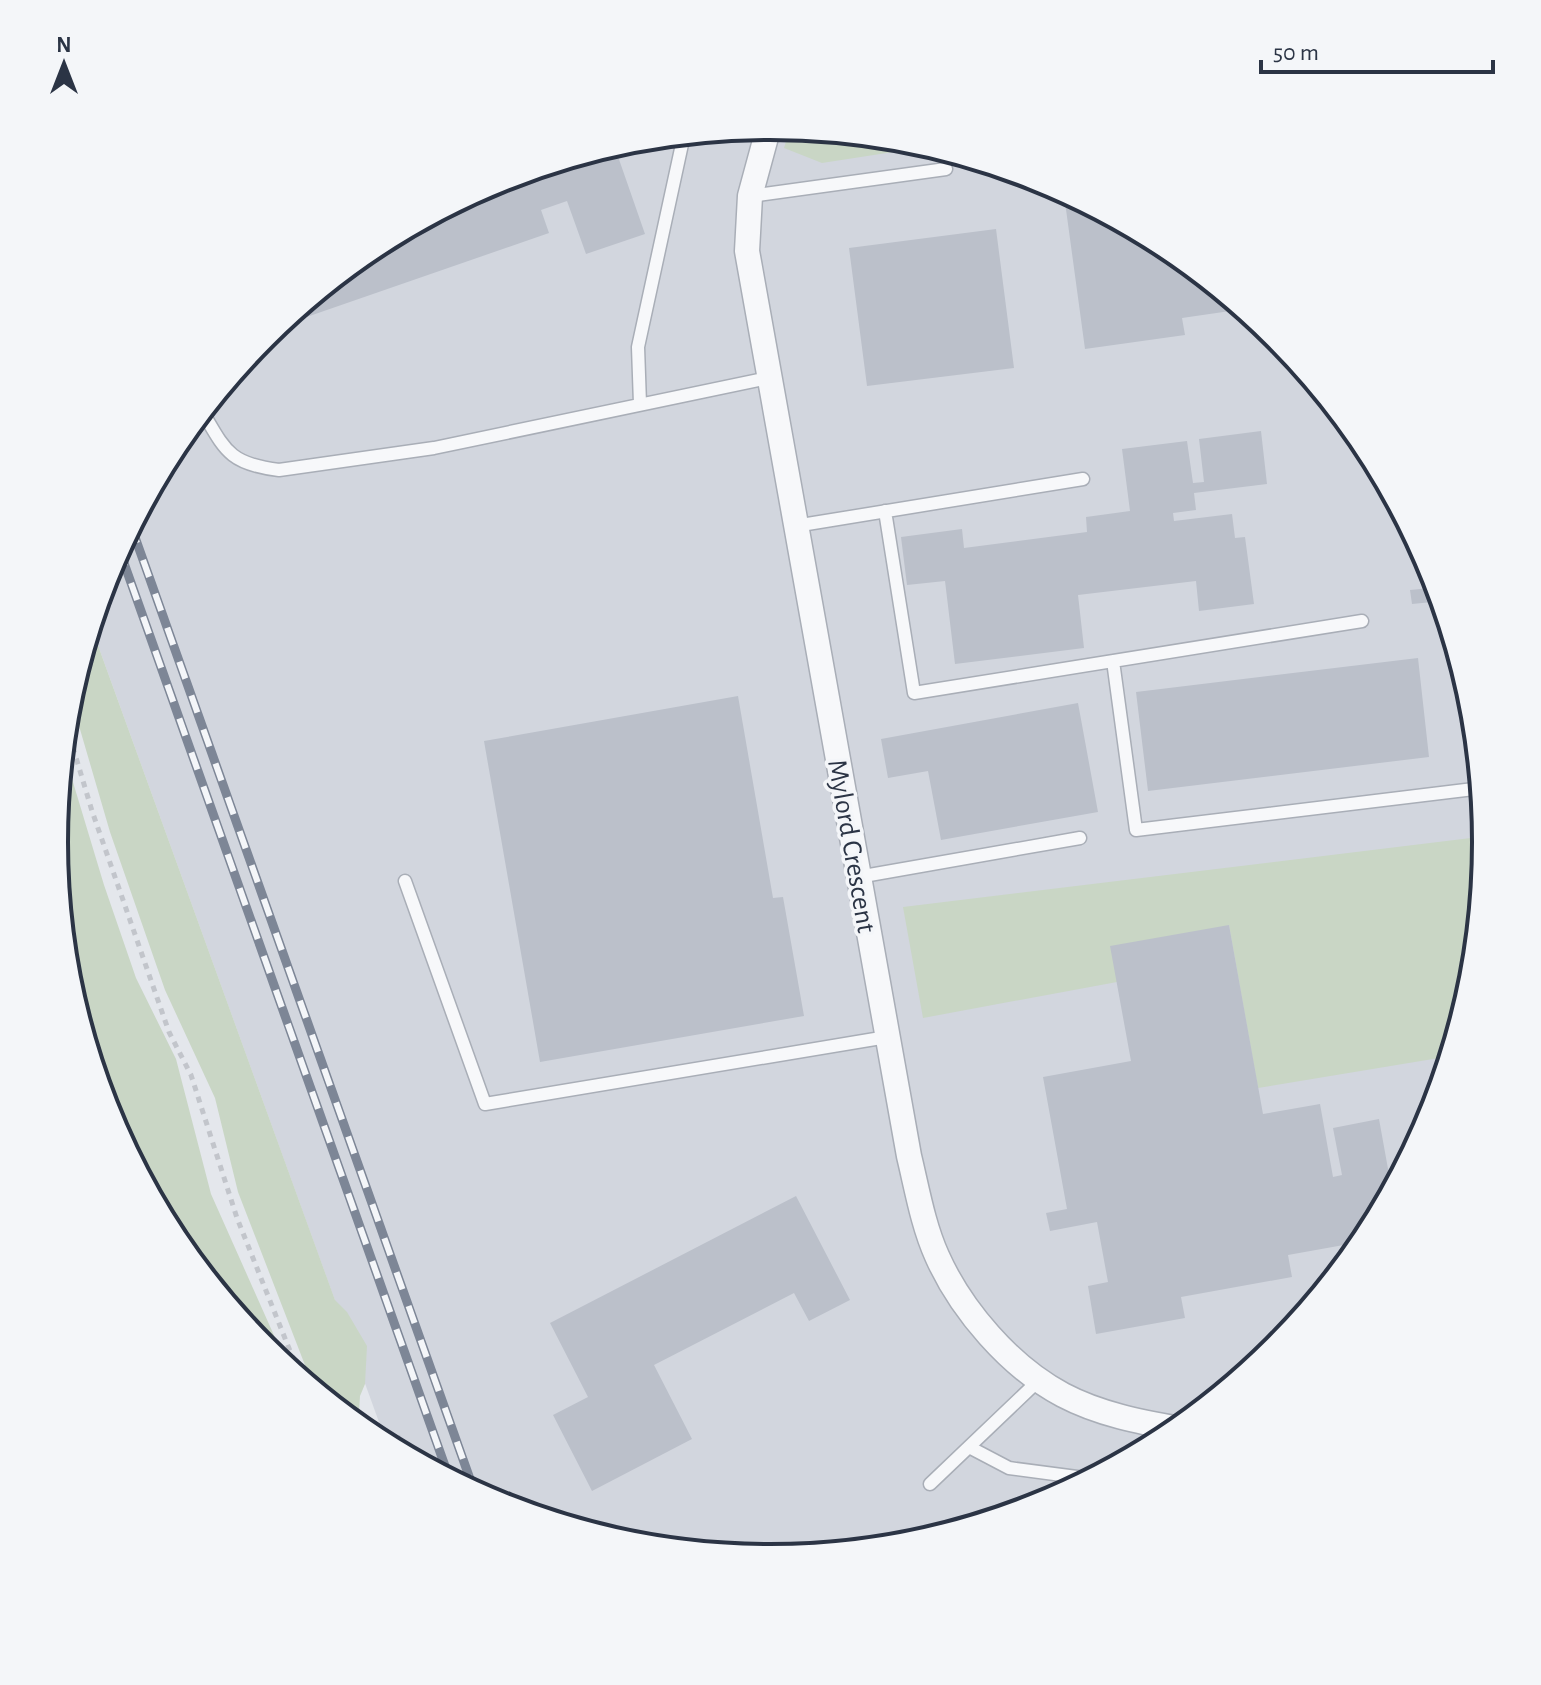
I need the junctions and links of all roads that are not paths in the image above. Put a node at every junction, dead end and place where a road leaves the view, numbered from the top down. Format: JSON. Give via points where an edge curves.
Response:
{"nodes":[{"id":1,"x":765,"y":140,"type":"edge"},
{"id":2,"x":682,"y":146,"type":"edge"},
{"id":3,"x":946,"y":169,"type":"dead end"},
{"id":4,"x":750,"y":196,"type":"junction"},
{"id":5,"x":768,"y":378,"type":"junction"},
{"id":6,"x":640,"y":404,"type":"junction"},
{"id":7,"x":208,"y":422,"type":"edge"},
{"id":8,"x":1083,"y":479,"type":"dead end"},
{"id":9,"x":885,"y":511,"type":"junction"},
{"id":10,"x":795,"y":526,"type":"junction"},
{"id":11,"x":1362,"y":621,"type":"dead end"},
{"id":12,"x":1113,"y":661,"type":"junction"},
{"id":13,"x":1470,"y":789,"type":"edge"},
{"id":14,"x":1080,"y":838,"type":"dead end"},
{"id":15,"x":858,"y":877,"type":"junction"},
{"id":16,"x":405,"y":881,"type":"dead end"},
{"id":17,"x":887,"y":1037,"type":"junction"},
{"id":18,"x":1039,"y":1380,"type":"junction"},
{"id":19,"x":1163,"y":1426,"type":"edge"},
{"id":20,"x":969,"y":1447,"type":"junction"},
{"id":21,"x":1070,"y":1478,"type":"edge"},
{"id":22,"x":930,"y":1484,"type":"dead end"}],
"edges":[{"from":1,"to":4,"type":"street","name":"Mylord Crescent"},
{"from":2,"to":6,"type":"lane","via":[[638,347]]},
{"from":3,"to":4,"type":"lane"},
{"from":4,"to":5,"type":"street","name":"Mylord Crescent","via":[[747,251]]},
{"from":5,"to":6,"type":"lane"},
{"from":5,"to":10,"type":"street","name":"Mylord Crescent"},
{"from":6,"to":7,"type":"lane","via":[[434,448],[279,470],[234,456],[218,442]]},
{"from":8,"to":9,"type":"lane"},
{"from":9,"to":10,"type":"lane"},
{"from":9,"to":12,"type":"lane","via":[[914,693]]},
{"from":10,"to":15,"type":"street","name":"Mylord Crescent"},
{"from":11,"to":12,"type":"lane"},
{"from":12,"to":13,"type":"lane","via":[[1136,830]]},
{"from":14,"to":15,"type":"lane"},
{"from":15,"to":17,"type":"street","name":"Mylord Crescent"},
{"from":16,"to":17,"type":"lane","via":[[485,1104]]},
{"from":17,"to":18,"type":"street","name":"Mylord Crescent","via":[[909,1156],[937,1255],[983,1326]]},
{"from":18,"to":19,"type":"street","name":"Mylord Crescent","via":[[1131,1420]]},
{"from":18,"to":20,"type":"lane"},
{"from":20,"to":21,"type":"lane","via":[[1009,1468]]},
{"from":20,"to":22,"type":"lane"}]}
